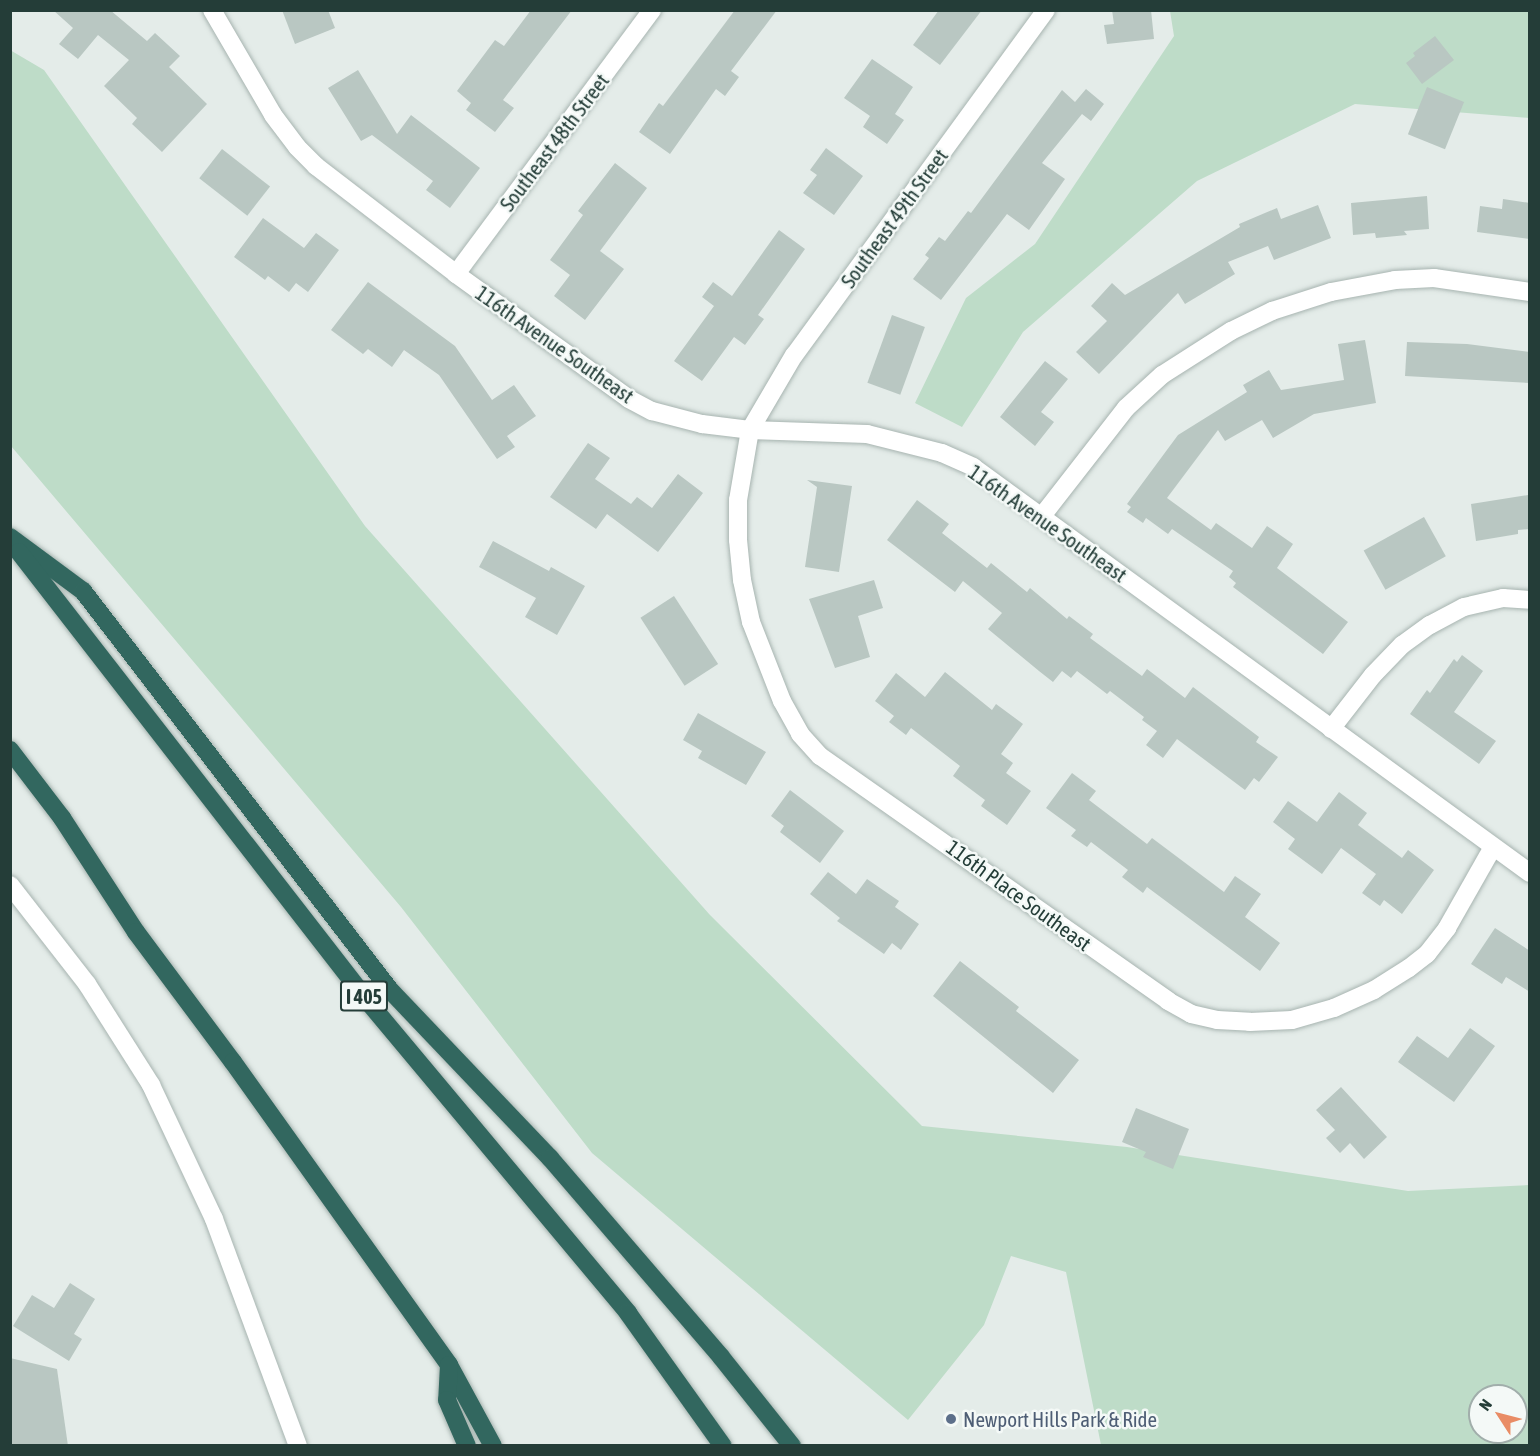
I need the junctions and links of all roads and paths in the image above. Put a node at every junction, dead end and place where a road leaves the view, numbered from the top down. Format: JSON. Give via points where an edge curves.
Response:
{"nodes":[{"id":1,"x":212,"y":10,"type":"edge"},
{"id":2,"x":652,"y":10,"type":"edge"},
{"id":3,"x":1046,"y":10,"type":"edge"},
{"id":4,"x":456,"y":274,"type":"junction"},
{"id":5,"x":1530,"y":292,"type":"edge"},
{"id":6,"x":750,"y":430,"type":"junction"},
{"id":7,"x":1042,"y":516,"type":"junction"},
{"id":8,"x":10,"y":539,"type":"edge"},
{"id":9,"x":1530,"y":600,"type":"edge"},
{"id":10,"x":1331,"y":729,"type":"junction"},
{"id":11,"x":10,"y":750,"type":"edge"},
{"id":12,"x":1492,"y":847,"type":"junction"},
{"id":13,"x":1530,"y":873,"type":"edge"},
{"id":14,"x":10,"y":885,"type":"edge"},
{"id":15,"x":449,"y":1365,"type":"junction"},
{"id":16,"x":298,"y":1446,"type":"edge"},
{"id":17,"x":467,"y":1446,"type":"edge"},
{"id":18,"x":493,"y":1446,"type":"edge"},
{"id":19,"x":723,"y":1446,"type":"edge"},
{"id":20,"x":792,"y":1446,"type":"edge"}],
"edges":[{"from":1,"to":4,"type":"street","name":"116th Avenue Southeast","via":[[273,115],[297,147]]},
{"from":2,"to":4,"type":"street","name":"Southeast 48th Street"},
{"from":3,"to":6,"type":"street","name":"Southeast 49th Street","via":[[794,355]]},
{"from":4,"to":6,"type":"street","name":"116th Avenue Southeast","via":[[629,399],[676,418]]},
{"from":5,"to":7,"type":"street","via":[[1434,278],[1395,280],[1331,292],[1272,311],[1231,331],[1162,375],[1126,408]]},
{"from":6,"to":7,"type":"street","name":"116th Avenue Southeast","via":[[867,434],[921,446],[973,467]]},
{"from":6,"to":12,"type":"street","name":"116th Place Southeast","via":[[738,500],[742,580],[751,622],[782,701],[800,734],[820,756],[1191,1014],[1250,1022],[1292,1020],[1334,1008],[1374,990],[1427,954],[1447,928]]},
{"from":7,"to":10,"type":"street","name":"116th Avenue Southeast"},
{"from":8,"to":19,"type":"highway","number":"I 405","via":[[370,1004],[628,1313]]},
{"from":8,"to":20,"type":"highway","via":[[83,591],[390,990],[550,1158],[722,1357]]},
{"from":9,"to":10,"type":"street","via":[[1503,598],[1464,607],[1430,625],[1402,645],[1373,675]]},
{"from":10,"to":12,"type":"street","name":"116th Avenue Southeast"},
{"from":11,"to":15,"type":"highway","via":[[62,818],[136,932]]},
{"from":12,"to":13,"type":"street","name":"116th Avenue Southeast"},
{"from":14,"to":16,"type":"street","via":[[87,984],[151,1085],[214,1218]]},
{"from":15,"to":17,"type":"highway","via":[[447,1400]]},
{"from":15,"to":18,"type":"highway"}]}
